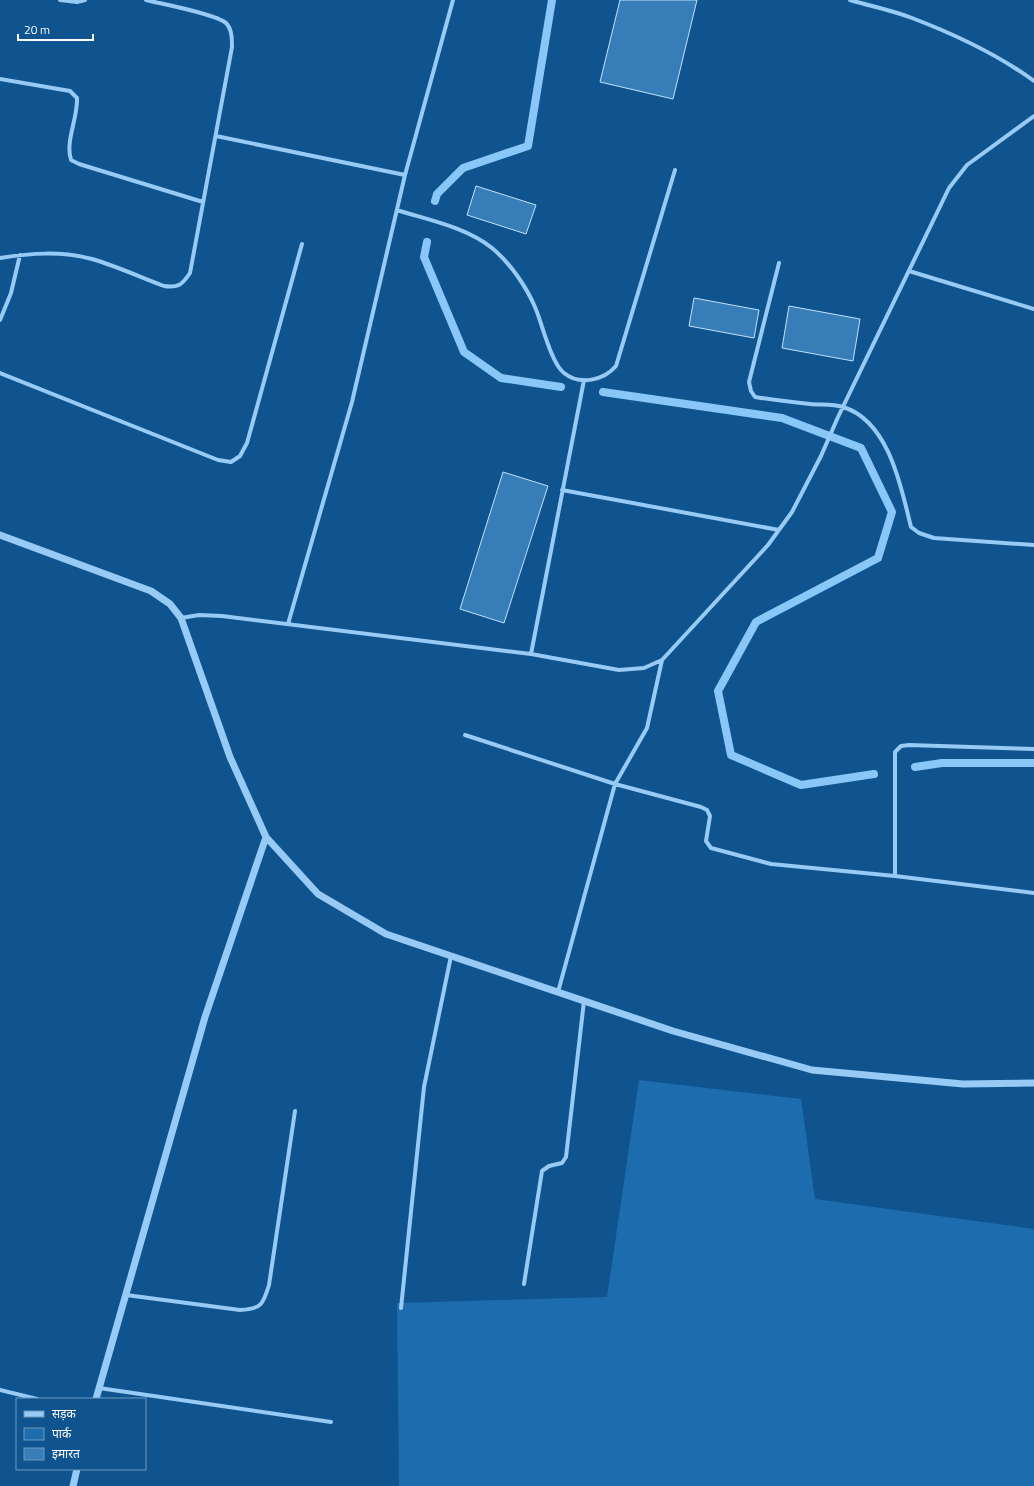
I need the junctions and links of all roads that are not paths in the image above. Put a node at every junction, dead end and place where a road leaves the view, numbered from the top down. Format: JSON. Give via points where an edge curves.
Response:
{"nodes":[{"id":1,"x":60,"y":0,"type":"edge"},
{"id":2,"x":85,"y":0,"type":"edge"},
{"id":3,"x":146,"y":0,"type":"edge"},
{"id":4,"x":453,"y":0,"type":"edge"},
{"id":5,"x":850,"y":0,"type":"edge"},
{"id":6,"x":0,"y":79,"type":"edge"},
{"id":7,"x":1034,"y":81,"type":"edge"},
{"id":8,"x":1034,"y":116,"type":"edge"},
{"id":9,"x":216,"y":136,"type":"junction"},
{"id":10,"x":676,"y":170,"type":"dead end"},
{"id":11,"x":405,"y":175,"type":"junction"},
{"id":12,"x":203,"y":202,"type":"junction"},
{"id":13,"x":397,"y":210,"type":"junction"},
{"id":14,"x":302,"y":244,"type":"dead end"},
{"id":15,"x":20,"y":255,"type":"junction"},
{"id":16,"x":0,"y":258,"type":"edge"},
{"id":17,"x":779,"y":263,"type":"dead end"},
{"id":18,"x":909,"y":271,"type":"junction"},
{"id":19,"x":1034,"y":309,"type":"edge"},
{"id":20,"x":0,"y":320,"type":"edge"},
{"id":21,"x":0,"y":373,"type":"edge"},
{"id":22,"x":584,"y":380,"type":"junction"},
{"id":23,"x":843,"y":407,"type":"junction"},
{"id":24,"x":562,"y":490,"type":"junction"},
{"id":25,"x":779,"y":530,"type":"junction"},
{"id":26,"x":0,"y":535,"type":"edge"},
{"id":27,"x":1034,"y":545,"type":"edge"},
{"id":28,"x":181,"y":618,"type":"junction"},
{"id":29,"x":288,"y":624,"type":"junction"},
{"id":30,"x":531,"y":654,"type":"junction"},
{"id":31,"x":662,"y":660,"type":"junction"},
{"id":32,"x":465,"y":735,"type":"dead end"},
{"id":33,"x":1034,"y":749,"type":"edge"},
{"id":34,"x":615,"y":784,"type":"junction"},
{"id":35,"x":266,"y":837,"type":"junction"},
{"id":36,"x":895,"y":876,"type":"junction"},
{"id":37,"x":1034,"y":893,"type":"edge"},
{"id":38,"x":451,"y":956,"type":"junction"},
{"id":39,"x":558,"y":992,"type":"junction"},
{"id":40,"x":584,"y":1001,"type":"junction"},
{"id":41,"x":1034,"y":1083,"type":"edge"},
{"id":42,"x":295,"y":1111,"type":"dead end"},
{"id":43,"x":524,"y":1284,"type":"dead end"},
{"id":44,"x":126,"y":1294,"type":"junction"},
{"id":45,"x":401,"y":1308,"type":"dead end"},
{"id":46,"x":99,"y":1388,"type":"junction"},
{"id":47,"x":0,"y":1390,"type":"edge"},
{"id":48,"x":33,"y":1398,"type":"edge"},
{"id":49,"x":96,"y":1398,"type":"edge"},
{"id":50,"x":331,"y":1422,"type":"dead end"},
{"id":51,"x":77,"y":1470,"type":"edge"},
{"id":52,"x":73,"y":1486,"type":"edge"}],
"edges":[{"from":1,"to":2,"type":"street"},
{"from":3,"to":9,"type":"street","via":[[215,17],[226,24],[232,35]]},
{"from":4,"to":11,"type":"street"},
{"from":5,"to":7,"type":"street","via":[[911,17],[949,33],[992,54]]},
{"from":6,"to":12,"type":"street","via":[[70,91],[77,98],[78,110],[69,152],[72,160]]},
{"from":8,"to":18,"type":"street","via":[[967,165],[949,188]]},
{"from":9,"to":11,"type":"street"},
{"from":9,"to":12,"type":"street"},
{"from":10,"to":22,"type":"street","via":[[616,366],[609,374],[599,379]]},
{"from":11,"to":13,"type":"street"},
{"from":12,"to":15,"type":"street","via":[[190,274],[183,284],[175,288],[92,259],[44,253]]},
{"from":13,"to":22,"type":"street","via":[[467,233],[492,248],[514,271],[534,306],[558,366],[564,373]]},
{"from":13,"to":29,"type":"street","via":[[352,402]]},
{"from":14,"to":21,"type":"street","via":[[247,443],[240,456],[231,462],[218,460]]},
{"from":15,"to":16,"type":"street"},
{"from":15,"to":20,"type":"street","via":[[11,293]]},
{"from":17,"to":23,"type":"street","via":[[752,368],[749,382],[751,391],[756,397],[779,402]]},
{"from":18,"to":19,"type":"street"},
{"from":18,"to":23,"type":"street"},
{"from":22,"to":24,"type":"street"},
{"from":23,"to":25,"type":"street","via":[[822,456],[792,512]]},
{"from":23,"to":27,"type":"street","via":[[860,415],[879,436],[893,462],[911,527],[918,533],[934,538]]},
{"from":24,"to":25,"type":"street"},
{"from":24,"to":30,"type":"street"},
{"from":25,"to":31,"type":"street"},
{"from":26,"to":28,"type":"street","via":[[152,591],[170,604]]},
{"from":28,"to":29,"type":"street","via":[[199,615],[222,616]]},
{"from":28,"to":35,"type":"street","via":[[230,757]]},
{"from":29,"to":30,"type":"street"},
{"from":30,"to":31,"type":"street","via":[[619,670],[644,668]]},
{"from":31,"to":34,"type":"street","via":[[647,728]]},
{"from":32,"to":34,"type":"street"},
{"from":33,"to":36,"type":"street","via":[[909,745],[902,746],[895,752]]},
{"from":34,"to":36,"type":"street","via":[[707,810],[710,816],[706,841],[711,848],[771,864]]},
{"from":34,"to":39,"type":"street"},
{"from":35,"to":38,"type":"street","via":[[318,894],[386,934]]},
{"from":35,"to":44,"type":"street","via":[[205,1017]]},
{"from":36,"to":37,"type":"street"},
{"from":38,"to":39,"type":"street"},
{"from":38,"to":45,"type":"street","via":[[424,1087]]},
{"from":39,"to":40,"type":"street"},
{"from":40,"to":41,"type":"street","via":[[673,1031],[812,1070],[962,1084]]},
{"from":40,"to":43,"type":"street","via":[[566,1157],[562,1163],[549,1166],[542,1171]]},
{"from":42,"to":44,"type":"street","via":[[269,1285],[264,1302],[255,1309],[240,1310]]},
{"from":44,"to":46,"type":"street"},
{"from":46,"to":49,"type":"street"},
{"from":46,"to":50,"type":"street"},
{"from":47,"to":48,"type":"street"},
{"from":51,"to":52,"type":"street"}]}
